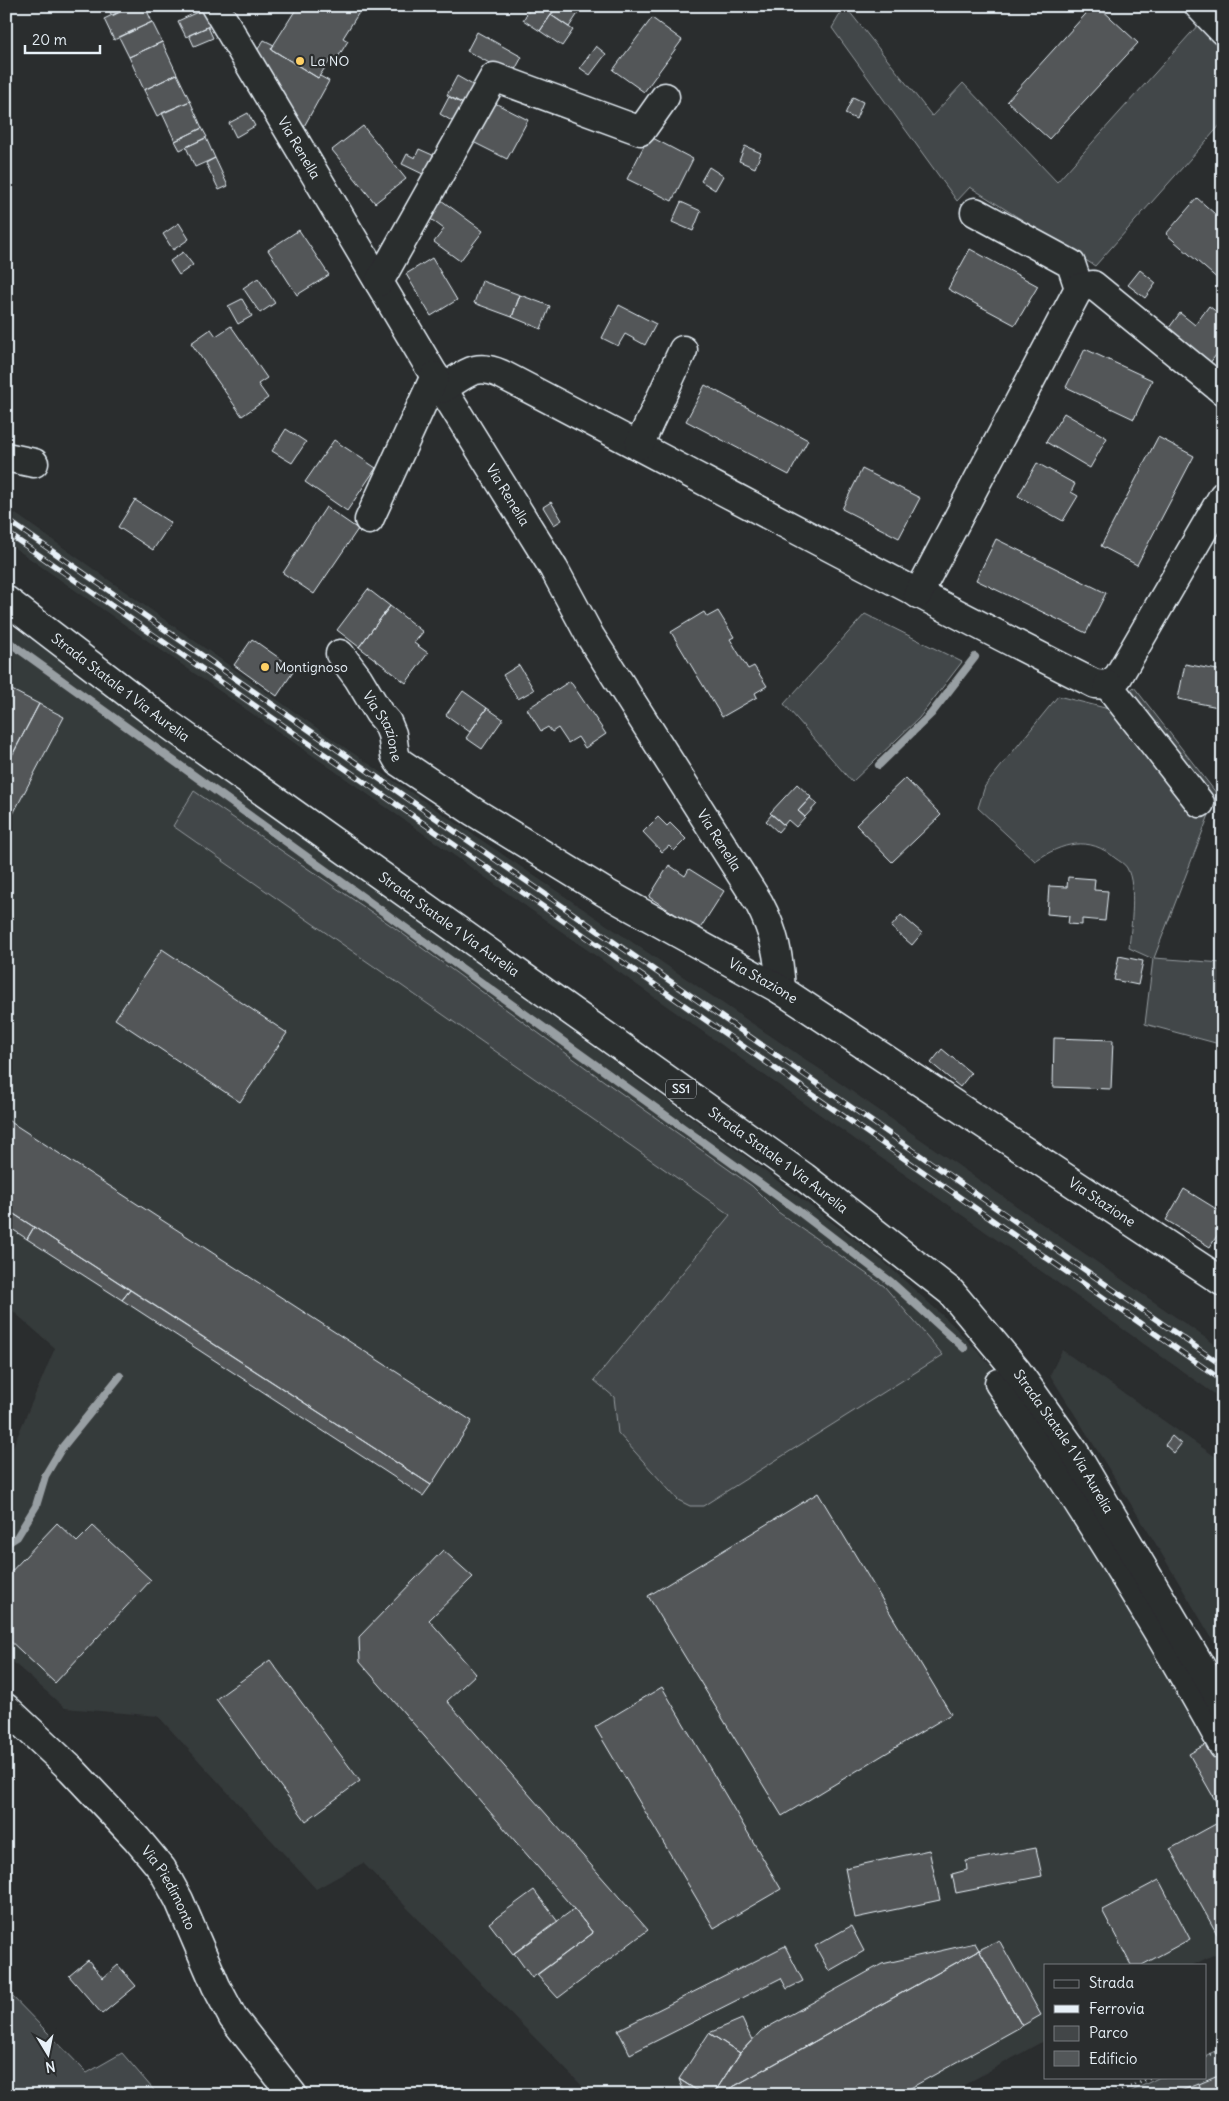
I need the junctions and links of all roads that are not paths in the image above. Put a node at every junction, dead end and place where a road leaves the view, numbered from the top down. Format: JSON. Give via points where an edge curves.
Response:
{"nodes":[{"id":1,"x":215,"y":6,"type":"edge"},
{"id":2,"x":1199,"y":6,"type":"edge"},
{"id":3,"x":1223,"y":31,"type":"edge"},
{"id":4,"x":665,"y":97,"type":"dead end"},
{"id":5,"x":975,"y":212,"type":"dead end"},
{"id":6,"x":379,"y":282,"type":"junction"},
{"id":7,"x":1079,"y":288,"type":"junction"},
{"id":8,"x":683,"y":350,"type":"dead end"},
{"id":9,"x":439,"y":383,"type":"junction"},
{"id":10,"x":1223,"y":391,"type":"edge"},
{"id":11,"x":639,"y":445,"type":"junction"},
{"id":12,"x":6,"y":457,"type":"edge"},
{"id":13,"x":34,"y":463,"type":"dead end"},
{"id":14,"x":1223,"y":496,"type":"edge"},
{"id":15,"x":369,"y":520,"type":"dead end"},
{"id":16,"x":918,"y":594,"type":"junction"},
{"id":17,"x":6,"y":600,"type":"edge"},
{"id":18,"x":340,"y":654,"type":"dead end"},
{"id":19,"x":1108,"y":685,"type":"junction"},
{"id":20,"x":1200,"y":804,"type":"dead end"},
{"id":21,"x":781,"y":990,"type":"junction"},
{"id":22,"x":1223,"y":1282,"type":"edge"},
{"id":23,"x":999,"y":1383,"type":"dead end"},
{"id":24,"x":1223,"y":1704,"type":"edge"},
{"id":25,"x":6,"y":1708,"type":"edge"},
{"id":26,"x":1223,"y":1746,"type":"edge"},
{"id":27,"x":293,"y":2095,"type":"edge"}],
"edges":[{"from":1,"to":6,"type":"street","name":"Via Renella"},
{"from":2,"to":3,"type":"street"},
{"from":4,"to":6,"type":"street","via":[[641,131],[494,77]]},
{"from":5,"to":7,"type":"street","via":[[1071,264]]},
{"from":6,"to":9,"type":"street","name":"Via Renella"},
{"from":7,"to":10,"type":"street","via":[[1093,285]]},
{"from":7,"to":16,"type":"street"},
{"from":8,"to":11,"type":"street"},
{"from":9,"to":11,"type":"street","via":[[476,368],[489,369]]},
{"from":9,"to":15,"type":"street"},
{"from":9,"to":21,"type":"street","name":"Via Renella","via":[[554,569],[590,636],[759,903],[770,924]]},
{"from":11,"to":16,"type":"street"},
{"from":12,"to":13,"type":"street"},
{"from":14,"to":19,"type":"street","via":[[1118,677]]},
{"from":16,"to":19,"type":"street","via":[[1095,684]]},
{"from":17,"to":24,"type":"street","name":"Strada Statale 1 Via Aurelia","number":"SS1","via":[[164,721],[804,1177],[951,1292],[1017,1371],[1074,1451]]},
{"from":18,"to":21,"type":"street","name":"Via Stazione","via":[[387,722],[399,762],[606,893]]},
{"from":19,"to":20,"type":"street"},
{"from":21,"to":22,"type":"street","name":"Via Stazione"},
{"from":23,"to":26,"type":"street","via":[[1094,1524]]},
{"from":25,"to":27,"type":"street","name":"Via Piedimonto","via":[[71,1769],[162,1869],[233,2018]]}]}
